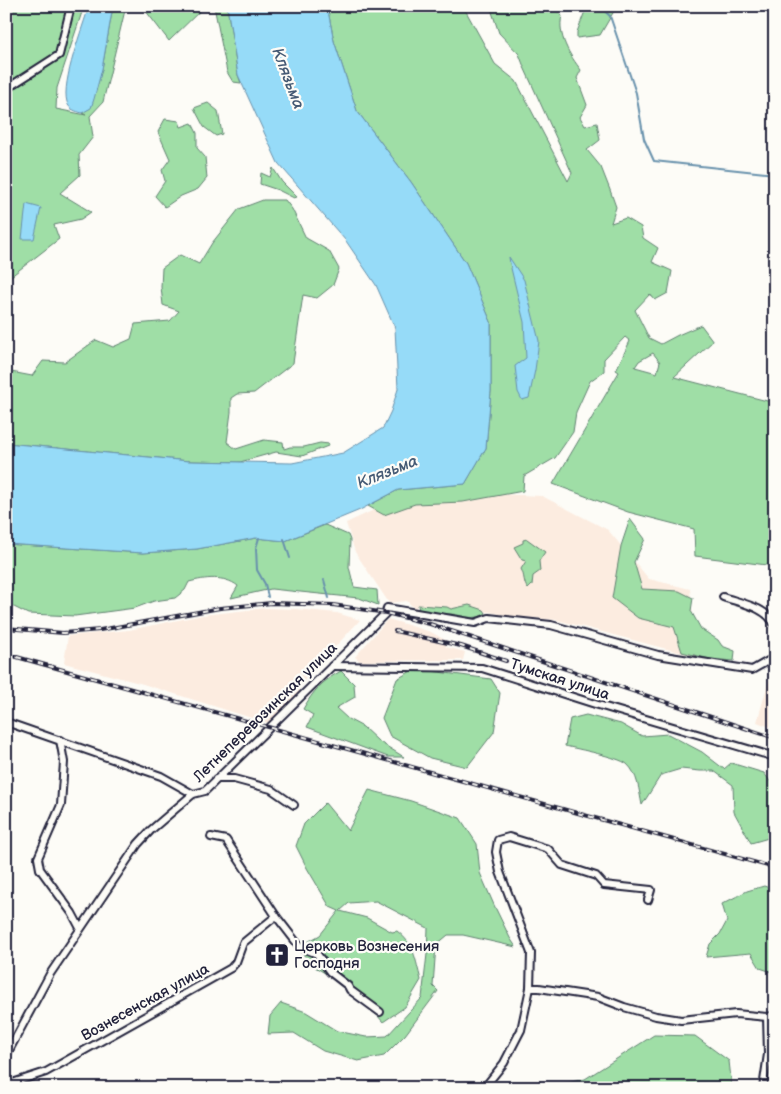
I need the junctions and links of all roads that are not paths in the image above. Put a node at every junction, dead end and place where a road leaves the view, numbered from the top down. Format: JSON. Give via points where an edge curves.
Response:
{"nodes":[{"id":1,"x":71,"y":6,"type":"edge"},
{"id":2,"x":6,"y":89,"type":"edge"},
{"id":3,"x":723,"y":597,"type":"dead end"},
{"id":4,"x":775,"y":626,"type":"edge"},
{"id":5,"x":775,"y":657,"type":"edge"},
{"id":6,"x":332,"y":666,"type":"junction"},
{"id":7,"x":6,"y":722,"type":"edge"},
{"id":8,"x":60,"y":740,"type":"junction"},
{"id":9,"x":775,"y":757,"type":"edge"},
{"id":10,"x":216,"y":780,"type":"junction"},
{"id":11,"x":193,"y":794,"type":"junction"},
{"id":12,"x":294,"y":805,"type":"dead end"},
{"id":13,"x":211,"y":838,"type":"dead end"},
{"id":14,"x":648,"y":900,"type":"dead end"},
{"id":15,"x":276,"y":916,"type":"junction"},
{"id":16,"x":80,"y":928,"type":"junction"},
{"id":17,"x":530,"y":988,"type":"junction"},
{"id":18,"x":380,"y":1012,"type":"dead end"},
{"id":19,"x":775,"y":1014,"type":"edge"},
{"id":20,"x":767,"y":1017,"type":"junction"},
{"id":21,"x":6,"y":1056,"type":"edge"},
{"id":22,"x":6,"y":1085,"type":"edge"},
{"id":23,"x":484,"y":1088,"type":"edge"},
{"id":24,"x":763,"y":1088,"type":"edge"}],
"edges":[{"from":1,"to":2,"type":"street","via":[[59,55]]},
{"from":3,"to":4,"type":"street","via":[[758,609]]},
{"from":5,"to":6,"type":"street","name":"Летнеперевозинская улица","via":[[752,670],[658,655],[551,625],[489,618],[475,623],[387,608],[386,613]]},
{"from":6,"to":9,"type":"street","name":"Тумская улица","via":[[482,668]]},
{"from":6,"to":10,"type":"street","name":"Летнеперевозинская улица"},
{"from":7,"to":8,"type":"street"},
{"from":8,"to":11,"type":"street","via":[[160,776]]},
{"from":8,"to":16,"type":"street","via":[[64,762],[61,805],[38,858],[40,868]]},
{"from":10,"to":11,"type":"street","name":"Летнеперевозинская улица","via":[[205,791]]},
{"from":10,"to":12,"type":"street","via":[[234,779],[271,788]]},
{"from":11,"to":16,"type":"street","name":"Летнеперевозинская улица","via":[[138,844]]},
{"from":13,"to":15,"type":"street","via":[[226,840]]},
{"from":14,"to":17,"type":"street","via":[[651,890],[604,885],[596,876],[562,865],[548,849],[509,837],[498,840],[496,852],[500,872],[531,953]]},
{"from":15,"to":18,"type":"street","via":[[300,947],[317,954],[330,972]]},
{"from":15,"to":22,"type":"street","name":"Вознесенская улица","via":[[243,943],[231,968],[46,1072]]},
{"from":16,"to":21,"type":"street","name":"Летнеперевозинская улица","via":[[50,974]]},
{"from":17,"to":20,"type":"street","via":[[598,997],[656,1016],[682,1020],[736,1014]]},
{"from":17,"to":23,"type":"street","via":[[521,1030],[504,1063]]},
{"from":19,"to":20,"type":"street"},
{"from":20,"to":24,"type":"street","via":[[768,1054]]}]}
